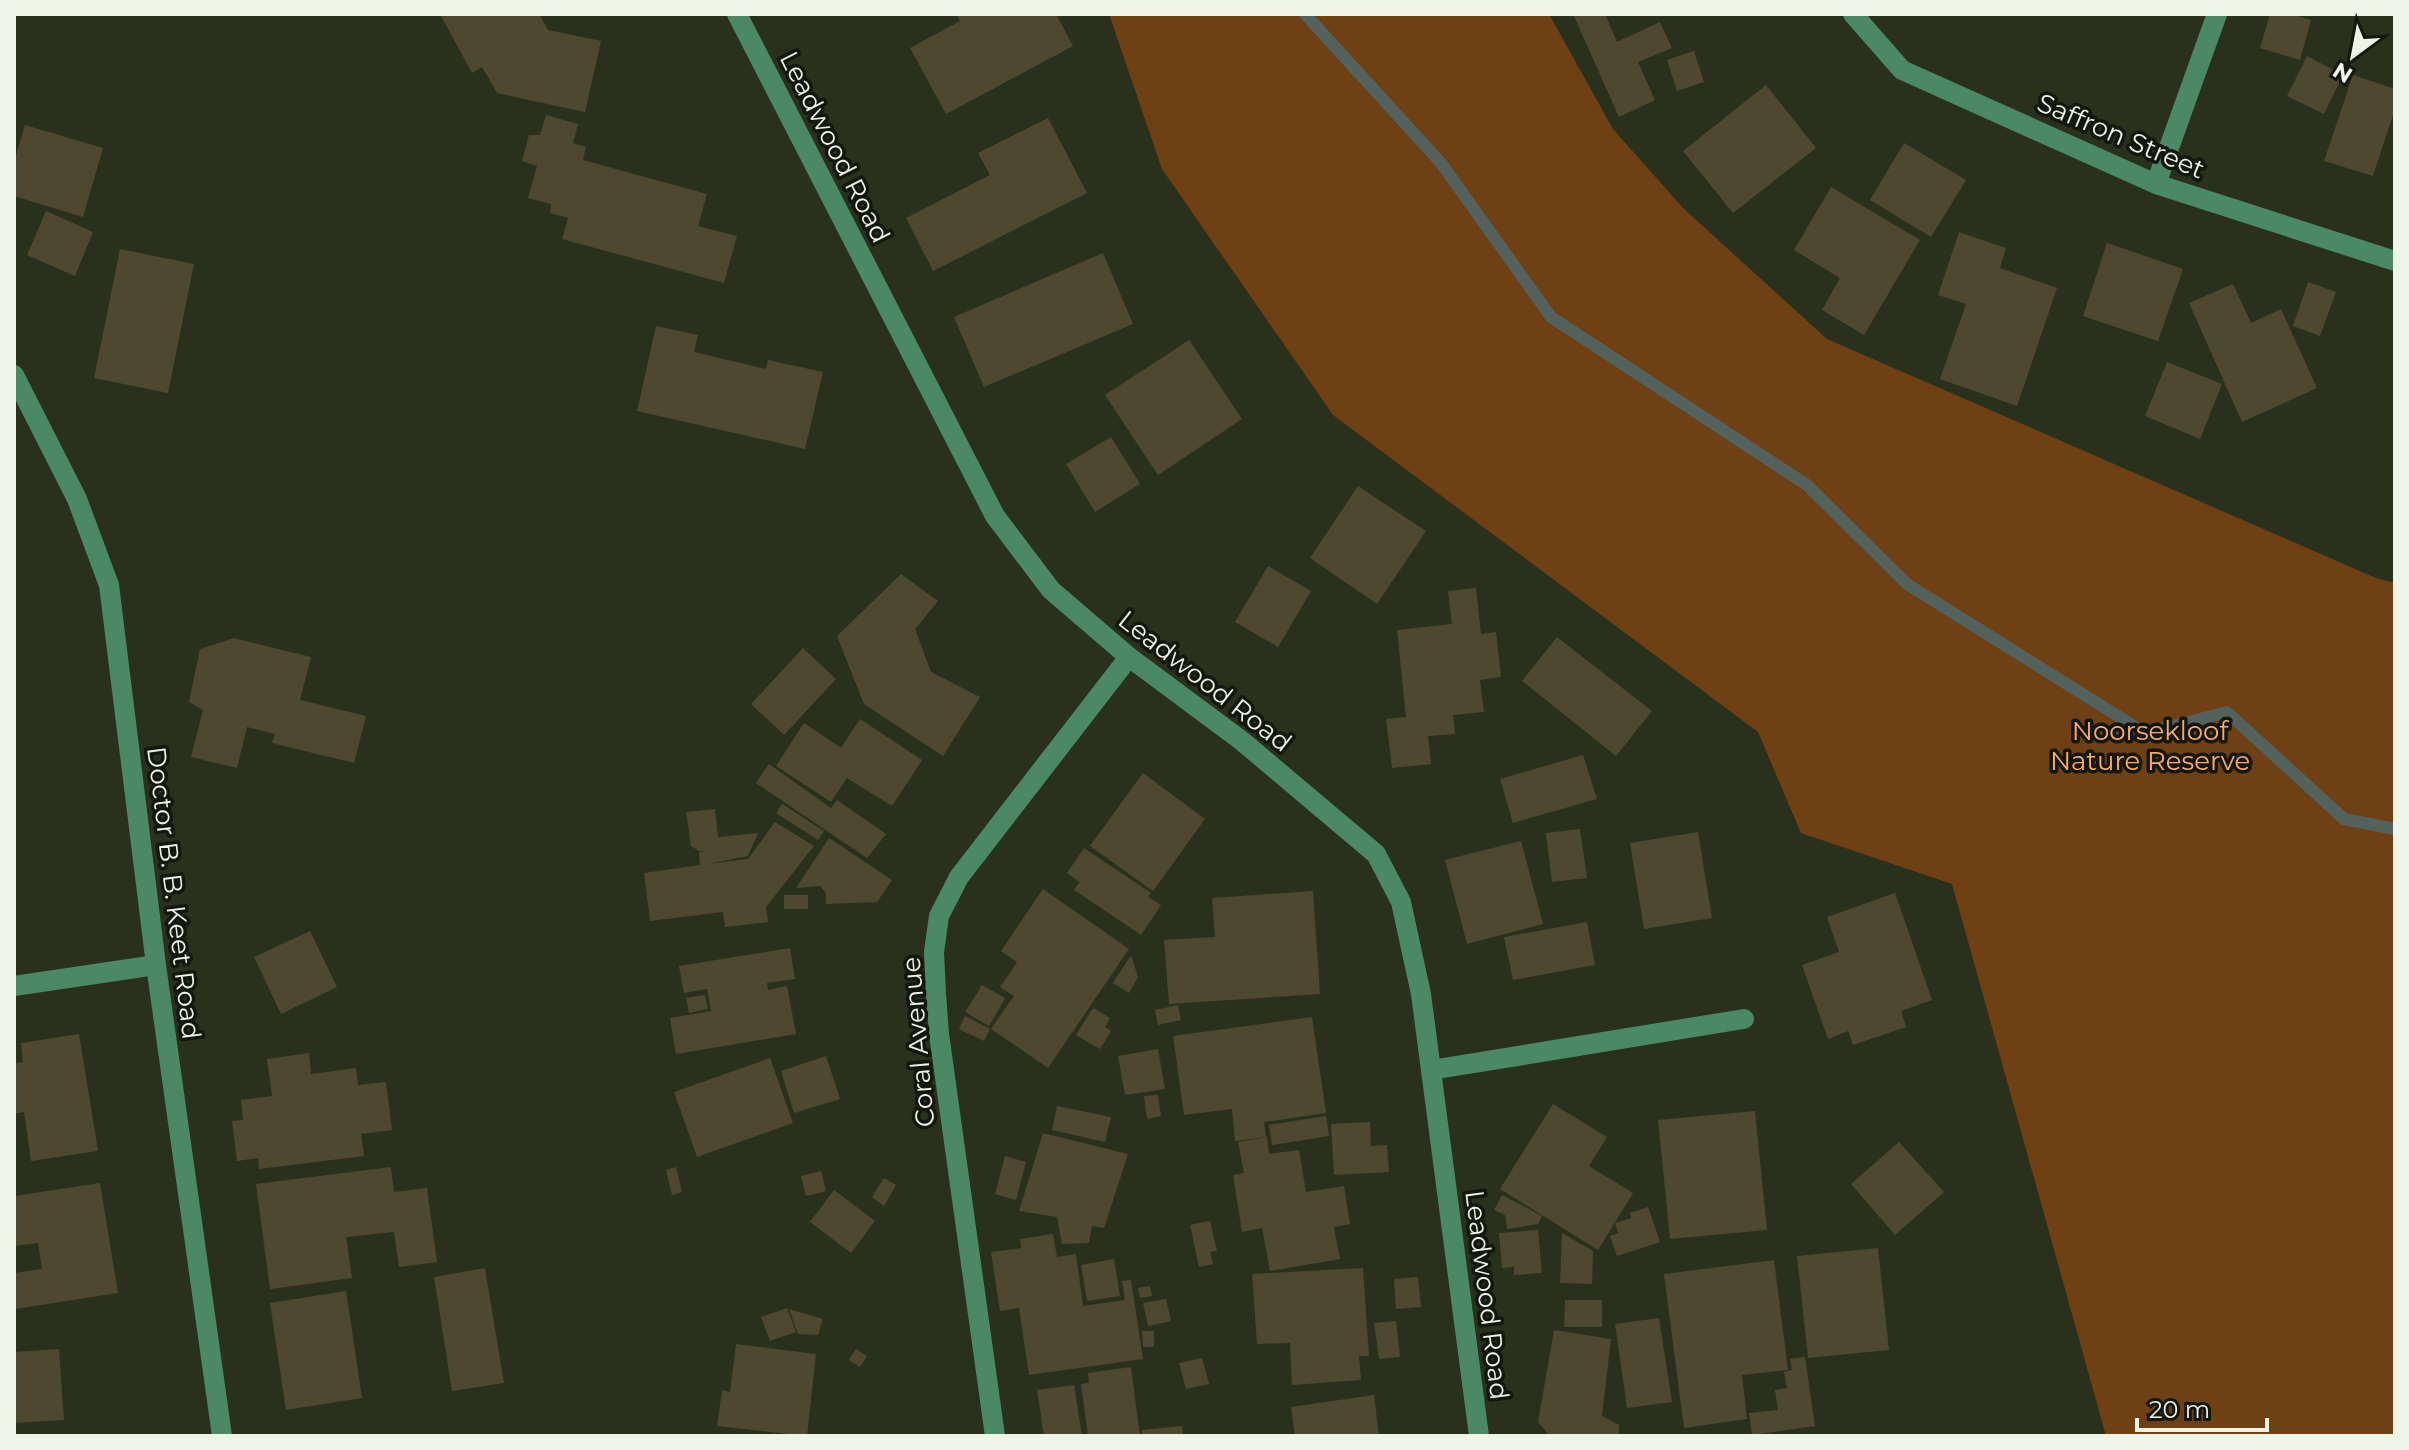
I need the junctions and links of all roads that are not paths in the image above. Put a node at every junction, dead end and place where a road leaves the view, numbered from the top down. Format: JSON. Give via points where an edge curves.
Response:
{"nodes":[{"id":1,"x":737,"y":14,"type":"edge"},
{"id":2,"x":1853,"y":14,"type":"edge"},
{"id":3,"x":2217,"y":14,"type":"edge"},
{"id":4,"x":2156,"y":184,"type":"junction"},
{"id":5,"x":2395,"y":261,"type":"edge"},
{"id":6,"x":14,"y":375,"type":"edge"},
{"id":7,"x":1129,"y":657,"type":"junction"},
{"id":8,"x":156,"y":965,"type":"junction"},
{"id":9,"x":14,"y":986,"type":"edge"},
{"id":10,"x":1744,"y":1019,"type":"dead end"},
{"id":11,"x":1431,"y":1070,"type":"junction"},
{"id":12,"x":222,"y":1436,"type":"edge"},
{"id":13,"x":995,"y":1436,"type":"edge"},
{"id":14,"x":1479,"y":1436,"type":"edge"}],
"edges":[{"from":1,"to":7,"type":"street","name":"Leadwood Road","via":[[995,516],[1051,590]]},
{"from":2,"to":4,"type":"street","name":"Saffron Street","via":[[1902,70]]},
{"from":3,"to":4,"type":"street"},
{"from":4,"to":5,"type":"street","name":"Saffron Street"},
{"from":6,"to":8,"type":"street","name":"Doctor B. B. Keet Road","via":[[77,499],[109,585]]},
{"from":7,"to":11,"type":"street","name":"Leadwood Road","via":[[1242,741],[1376,854],[1401,902]]},
{"from":7,"to":13,"type":"street","name":"Coral Avenue","via":[[959,877],[939,916],[934,952],[939,1034]]},
{"from":8,"to":9,"type":"street"},
{"from":8,"to":12,"type":"street","name":"Doctor B. B. Keet Road"},
{"from":10,"to":11,"type":"street"},
{"from":11,"to":14,"type":"street","name":"Leadwood Road"}]}
